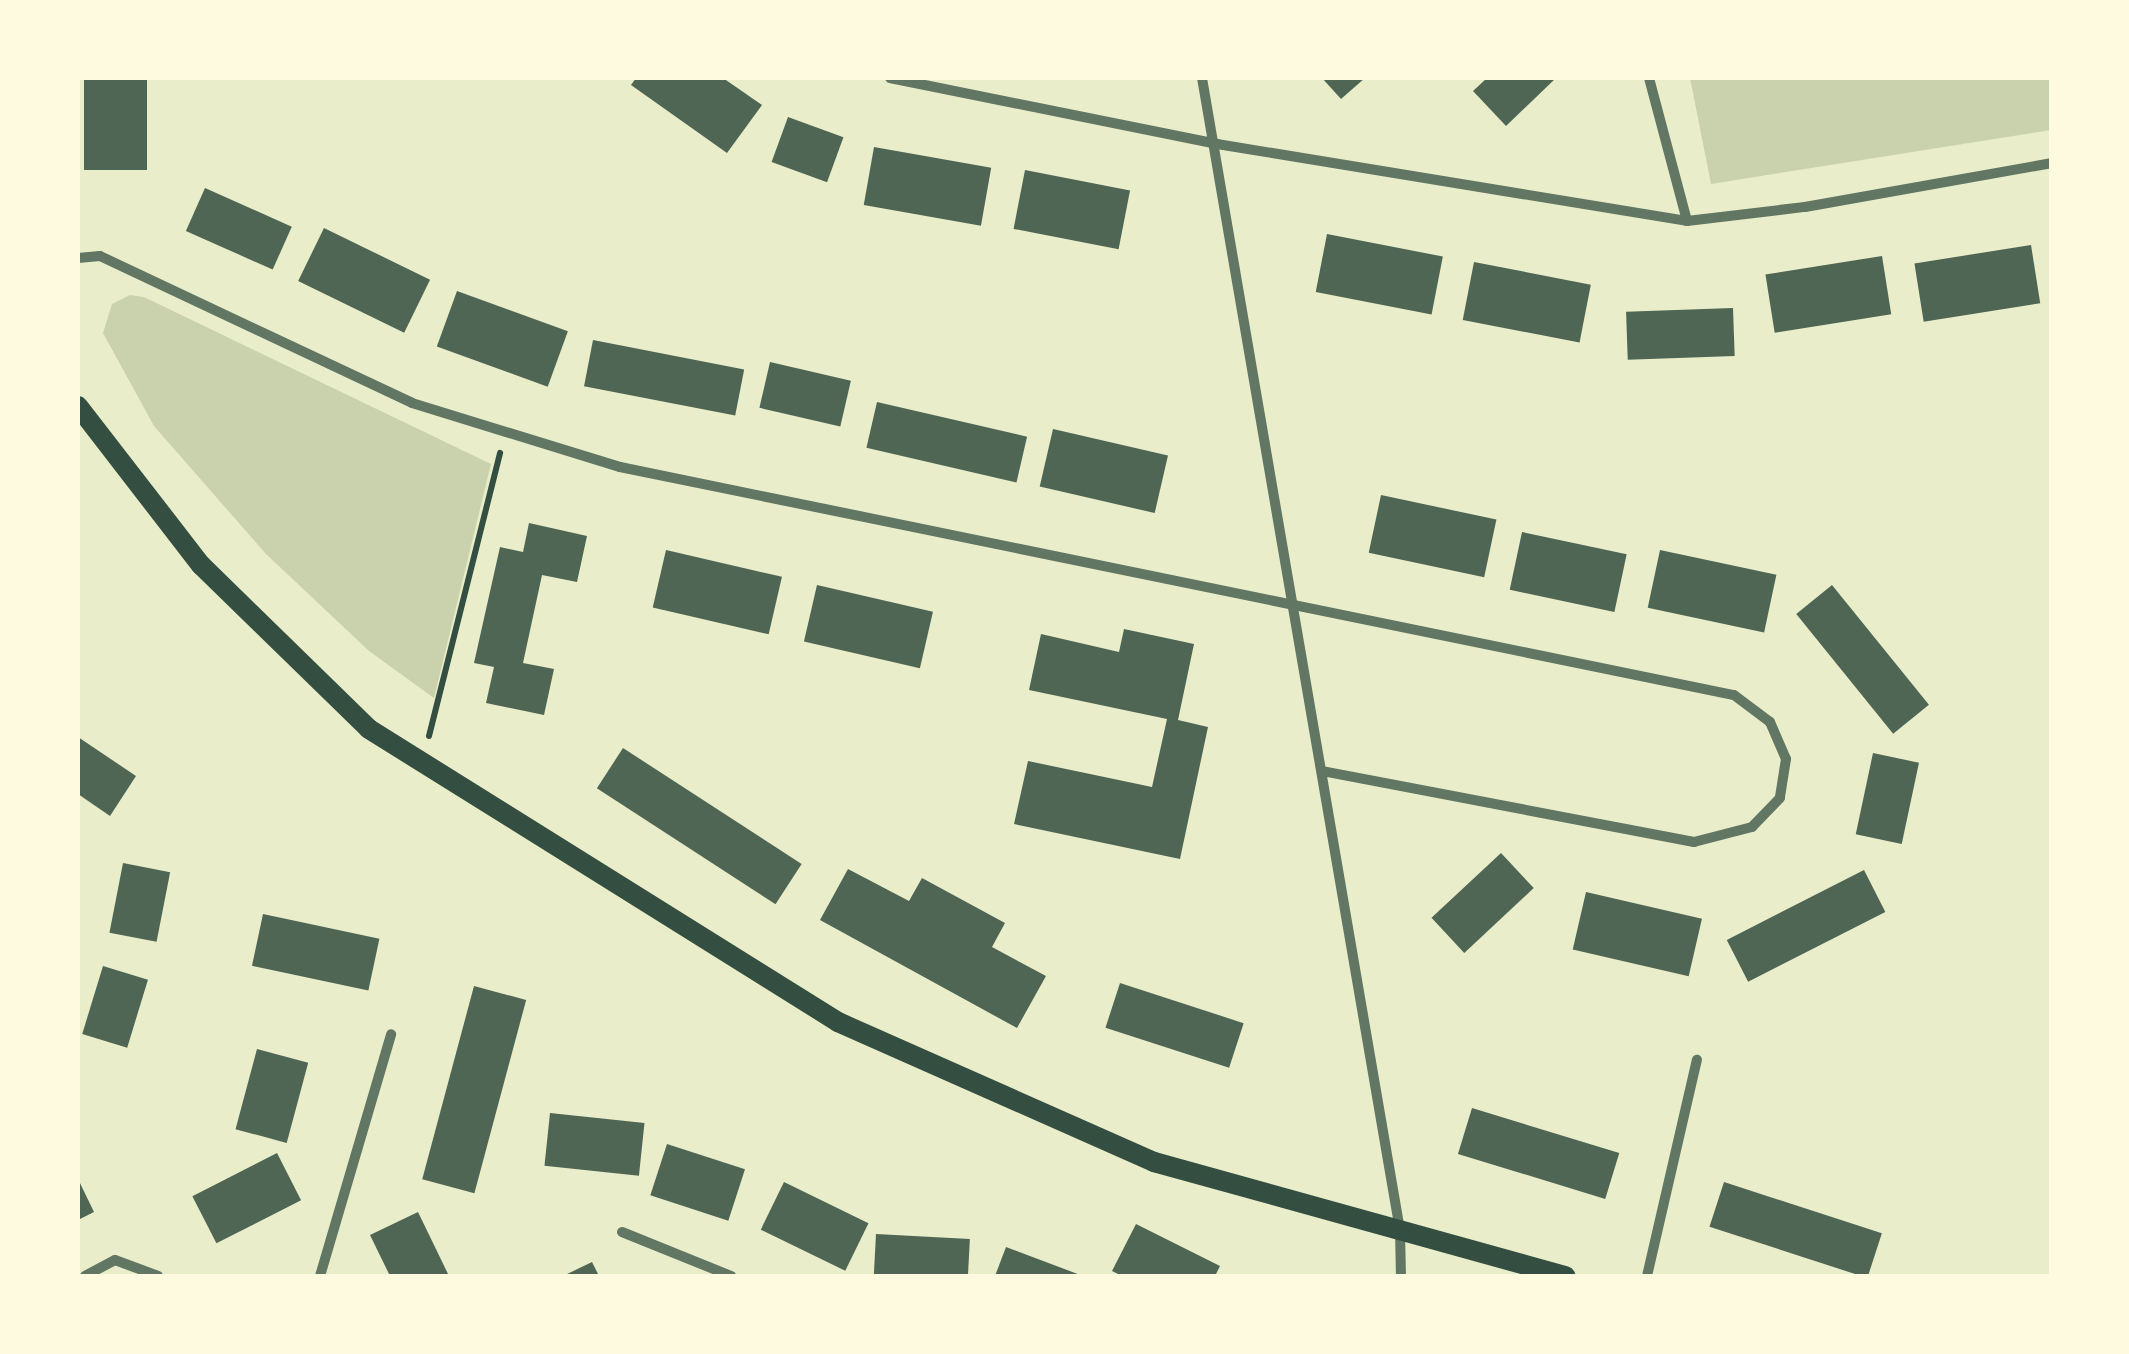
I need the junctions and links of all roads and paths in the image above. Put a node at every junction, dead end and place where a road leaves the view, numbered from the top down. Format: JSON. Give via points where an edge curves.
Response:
{"nodes":[{"id":1,"x":890,"y":78,"type":"edge"},
{"id":2,"x":1202,"y":78,"type":"edge"},
{"id":3,"x":1649,"y":78,"type":"edge"},
{"id":4,"x":1216,"y":144,"type":"junction"},
{"id":5,"x":2052,"y":163,"type":"edge"},
{"id":6,"x":1686,"y":221,"type":"junction"},
{"id":7,"x":78,"y":258,"type":"edge"},
{"id":8,"x":78,"y":406,"type":"edge"},
{"id":9,"x":505,"y":432,"type":"junction"},
{"id":10,"x":1296,"y":607,"type":"junction"},
{"id":11,"x":423,"y":763,"type":"junction"},
{"id":12,"x":1323,"y":770,"type":"junction"},
{"id":13,"x":391,"y":1034,"type":"dead end"},
{"id":14,"x":1697,"y":1060,"type":"dead end"},
{"id":15,"x":1400,"y":1230,"type":"junction"},
{"id":16,"x":622,"y":1232,"type":"dead end"},
{"id":17,"x":692,"y":1264,"type":"junction"},
{"id":18,"x":84,"y":1276,"type":"edge"},
{"id":19,"x":158,"y":1276,"type":"edge"},
{"id":20,"x":320,"y":1276,"type":"edge"},
{"id":21,"x":688,"y":1276,"type":"edge"},
{"id":22,"x":731,"y":1276,"type":"edge"},
{"id":23,"x":1401,"y":1276,"type":"edge"},
{"id":24,"x":1564,"y":1276,"type":"edge"},
{"id":25,"x":1647,"y":1276,"type":"edge"}],
"edges":[{"from":1,"to":4,"type":"street"},
{"from":2,"to":4,"type":"street"},
{"from":3,"to":6,"type":"street"},
{"from":4,"to":6,"type":"street"},
{"from":4,"to":10,"type":"street"},
{"from":5,"to":6,"type":"street"},
{"from":7,"to":9,"type":"street","via":[[100,256],[412,403]]},
{"from":8,"to":11,"type":"main road","via":[[201,565],[369,729]]},
{"from":9,"to":10,"type":"street","via":[[620,467]]},
{"from":9,"to":11,"type":"path"},
{"from":10,"to":12,"type":"street"},
{"from":10,"to":12,"type":"street","via":[[1734,695],[1770,722],[1786,759],[1780,798],[1752,827],[1694,842]]},
{"from":11,"to":15,"type":"main road","via":[[838,1022],[1154,1162]]},
{"from":12,"to":15,"type":"street"},
{"from":13,"to":20,"type":"street"},
{"from":14,"to":25,"type":"street"},
{"from":15,"to":23,"type":"street"},
{"from":15,"to":24,"type":"main road"},
{"from":16,"to":17,"type":"street"},
{"from":17,"to":21,"type":"street"},
{"from":17,"to":22,"type":"street"},
{"from":18,"to":19,"type":"street","via":[[114,1260]]}]}
